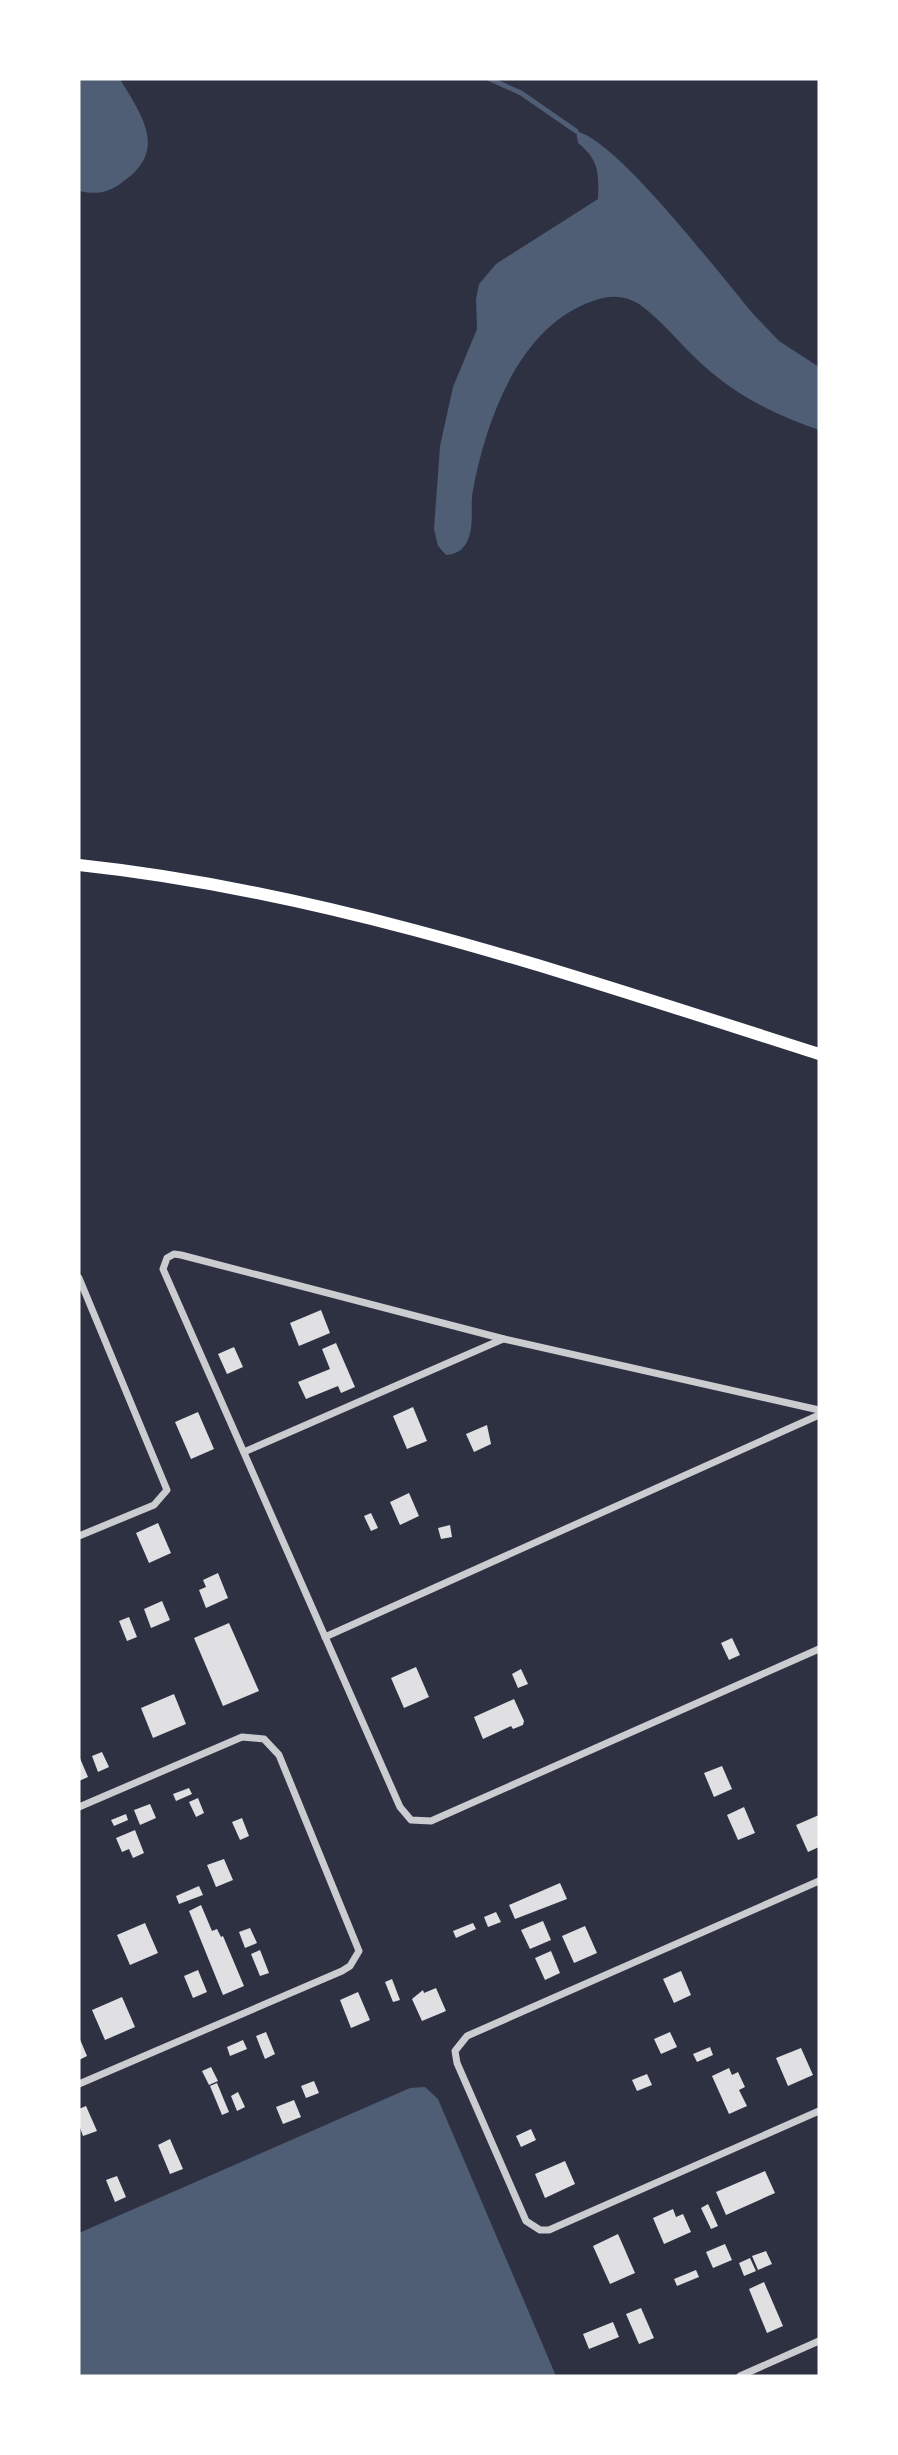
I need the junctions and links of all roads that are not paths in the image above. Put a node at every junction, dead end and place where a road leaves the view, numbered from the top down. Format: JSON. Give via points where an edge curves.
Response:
{"nodes":[{"id":1,"x":79,"y":865,"type":"edge"},
{"id":2,"x":819,"y":1054,"type":"edge"},
{"id":3,"x":79,"y":1278,"type":"edge"},
{"id":4,"x":504,"y":1339,"type":"junction"},
{"id":5,"x":819,"y":1412,"type":"edge"},
{"id":6,"x":244,"y":1452,"type":"junction"},
{"id":7,"x":79,"y":1536,"type":"edge"},
{"id":8,"x":325,"y":1637,"type":"junction"},
{"id":9,"x":819,"y":1649,"type":"edge"},
{"id":10,"x":79,"y":1807,"type":"edge"},
{"id":11,"x":819,"y":1881,"type":"edge"},
{"id":12,"x":79,"y":2084,"type":"edge"},
{"id":13,"x":819,"y":2111,"type":"edge"},
{"id":14,"x":819,"y":2341,"type":"edge"},
{"id":15,"x":740,"y":2376,"type":"edge"}],
"edges":[{"from":1,"to":2,"type":"highway","via":[[264,894],[397,926],[568,974]]},
{"from":3,"to":7,"type":"street","via":[[166,1483],[164,1496],[154,1505]]},
{"from":4,"to":5,"type":"street"},
{"from":4,"to":6,"type":"street"},
{"from":4,"to":6,"type":"street","via":[[174,1254],[163,1269]]},
{"from":5,"to":8,"type":"street"},
{"from":6,"to":8,"type":"street"},
{"from":8,"to":9,"type":"street","via":[[401,1811],[421,1823]]},
{"from":10,"to":12,"type":"street","via":[[242,1737],[264,1739],[279,1755],[357,1943],[356,1959],[342,1971]]},
{"from":11,"to":13,"type":"street","via":[[467,2036],[455,2051],[526,2221],[540,2230],[549,2230]]},
{"from":14,"to":15,"type":"street"}]}
